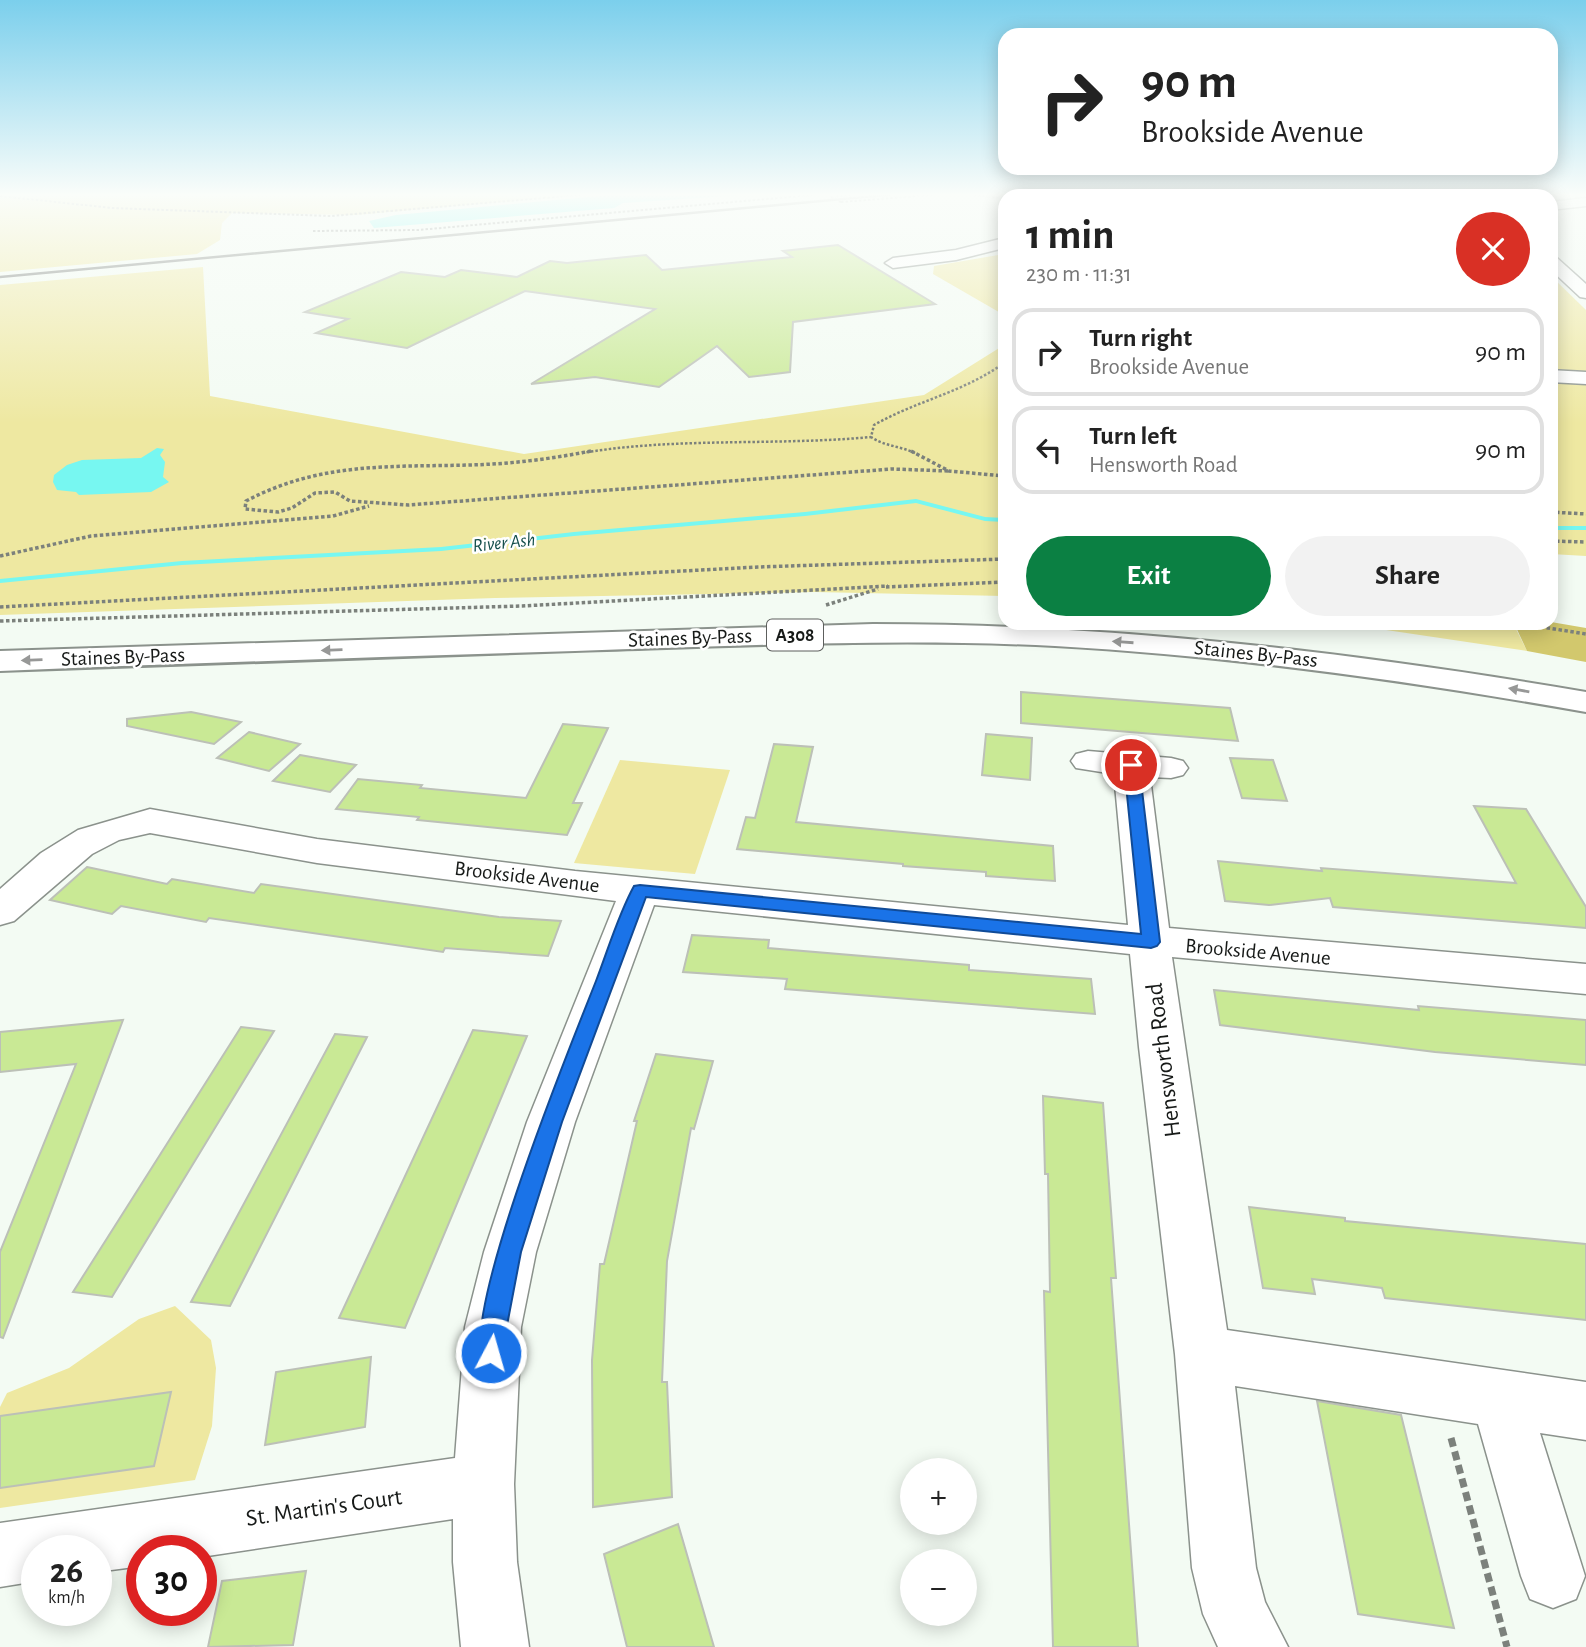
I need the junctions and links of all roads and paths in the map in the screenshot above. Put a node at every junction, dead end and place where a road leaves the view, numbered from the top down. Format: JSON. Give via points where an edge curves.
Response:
{"nodes":[{"id":1,"x":1561,"y":270,"type":"edge"},
{"id":2,"x":1586,"y":293,"type":"edge"},
{"id":3,"x":998,"y":368,"type":"edge"},
{"id":4,"x":1558,"y":376,"type":"edge"},
{"id":5,"x":1586,"y":378,"type":"edge"},
{"id":6,"x":871,"y":437,"type":"junction"},
{"id":7,"x":949,"y":471,"type":"junction"},
{"id":8,"x":998,"y":475,"type":"edge"},
{"id":9,"x":373,"y":504,"type":"junction"},
{"id":10,"x":1558,"y":512,"type":"edge"},
{"id":11,"x":1586,"y":514,"type":"edge"},
{"id":12,"x":1558,"y":541,"type":"edge"},
{"id":13,"x":1586,"y":542,"type":"edge"},
{"id":14,"x":0,"y":556,"type":"edge"},
{"id":15,"x":998,"y":559,"type":"edge"},
{"id":16,"x":998,"y":582,"type":"edge"},
{"id":17,"x":888,"y":586,"type":"junction"},
{"id":18,"x":0,"y":607,"type":"edge"},
{"id":19,"x":792,"y":615,"type":"junction"},
{"id":20,"x":998,"y":616,"type":"edge"},
{"id":21,"x":0,"y":621,"type":"edge"},
{"id":22,"x":1225,"y":630,"type":"edge"},
{"id":23,"x":1558,"y":630,"type":"edge"},
{"id":24,"x":1586,"y":634,"type":"edge"},
{"id":25,"x":0,"y":638,"type":"edge"},
{"id":26,"x":0,"y":661,"type":"edge"},
{"id":27,"x":1586,"y":680,"type":"edge"},
{"id":28,"x":1586,"y":702,"type":"edge"},
{"id":29,"x":1130,"y":765,"type":"dead end"},
{"id":30,"x":640,"y":890,"type":"junction"},
{"id":31,"x":0,"y":911,"type":"edge"},
{"id":32,"x":1151,"y":942,"type":"junction"},
{"id":33,"x":1586,"y":979,"type":"edge"},
{"id":34,"x":1203,"y":1354,"type":"junction"},
{"id":35,"x":1438,"y":1388,"type":"junction"},
{"id":36,"x":1500,"y":1398,"type":"junction"},
{"id":37,"x":1586,"y":1410,"type":"edge"},
{"id":38,"x":483,"y":1484,"type":"junction"},
{"id":39,"x":0,"y":1555,"type":"edge"},
{"id":40,"x":1553,"y":1576,"type":"dead end"},
{"id":41,"x":495,"y":1647,"type":"edge"},
{"id":42,"x":1254,"y":1647,"type":"edge"},
{"id":43,"x":1507,"y":1647,"type":"edge"}],
"edges":[{"from":1,"to":2,"type":"street"},
{"from":3,"to":6,"type":"path","via":[[961,389],[895,411],[874,425]]},
{"from":4,"to":5,"type":"street"},
{"from":6,"to":7,"type":"path","via":[[903,447]]},
{"from":6,"to":9,"type":"path","via":[[770,444],[635,444],[469,465],[368,465],[263,490],[246,501],[245,509],[278,512],[315,493],[335,492],[350,501]]},
{"from":7,"to":8,"type":"path"},
{"from":7,"to":9,"type":"path","via":[[879,469]]},
{"from":9,"to":14,"type":"path","via":[[333,516],[91,536]]},
{"from":10,"to":11,"type":"path"},
{"from":12,"to":13,"type":"path"},
{"from":15,"to":18,"type":"path","via":[[758,567]]},
{"from":16,"to":17,"type":"path"},
{"from":17,"to":19,"type":"path"},
{"from":17,"to":21,"type":"path","via":[[522,606]]},
{"from":19,"to":20,"type":"highway","name":"Staines By-Pass","number":"A308"},
{"from":19,"to":25,"type":"highway","name":"Staines By-Pass","number":"A308"},
{"from":22,"to":27,"type":"highway","name":"Staines By-Pass","via":[[1326,639]]},
{"from":23,"to":24,"type":"path"},
{"from":28,"to":26,"type":"highway","name":"Staines By-Pass","number":"A308","one_way":true,"via":[[1302,658],[974,634],[746,636]]},
{"from":29,"to":32,"type":"street","name":"Hensworth Road"},
{"from":30,"to":31,"type":"street","name":"Brookside Avenue","via":[[317,851],[150,821],[90,838]]},
{"from":30,"to":32,"type":"street","name":"Brookside Avenue"},
{"from":30,"to":38,"type":"street","via":[[551,1122],[510,1252],[493,1327]]},
{"from":32,"to":33,"type":"street","name":"Brookside Avenue"},
{"from":32,"to":34,"type":"street","name":"Hensworth Road"},
{"from":34,"to":35,"type":"street"},
{"from":34,"to":42,"type":"street","name":"Hensworth Road","via":[[1224,1568],[1236,1614]]},
{"from":35,"to":36,"type":"street"},
{"from":35,"to":43,"type":"path"},
{"from":36,"to":37,"type":"street"},
{"from":36,"to":40,"type":"street"},
{"from":38,"to":39,"type":"street","name":"St. Martin's Court"},
{"from":38,"to":41,"type":"street","via":[[485,1562]]}]}
